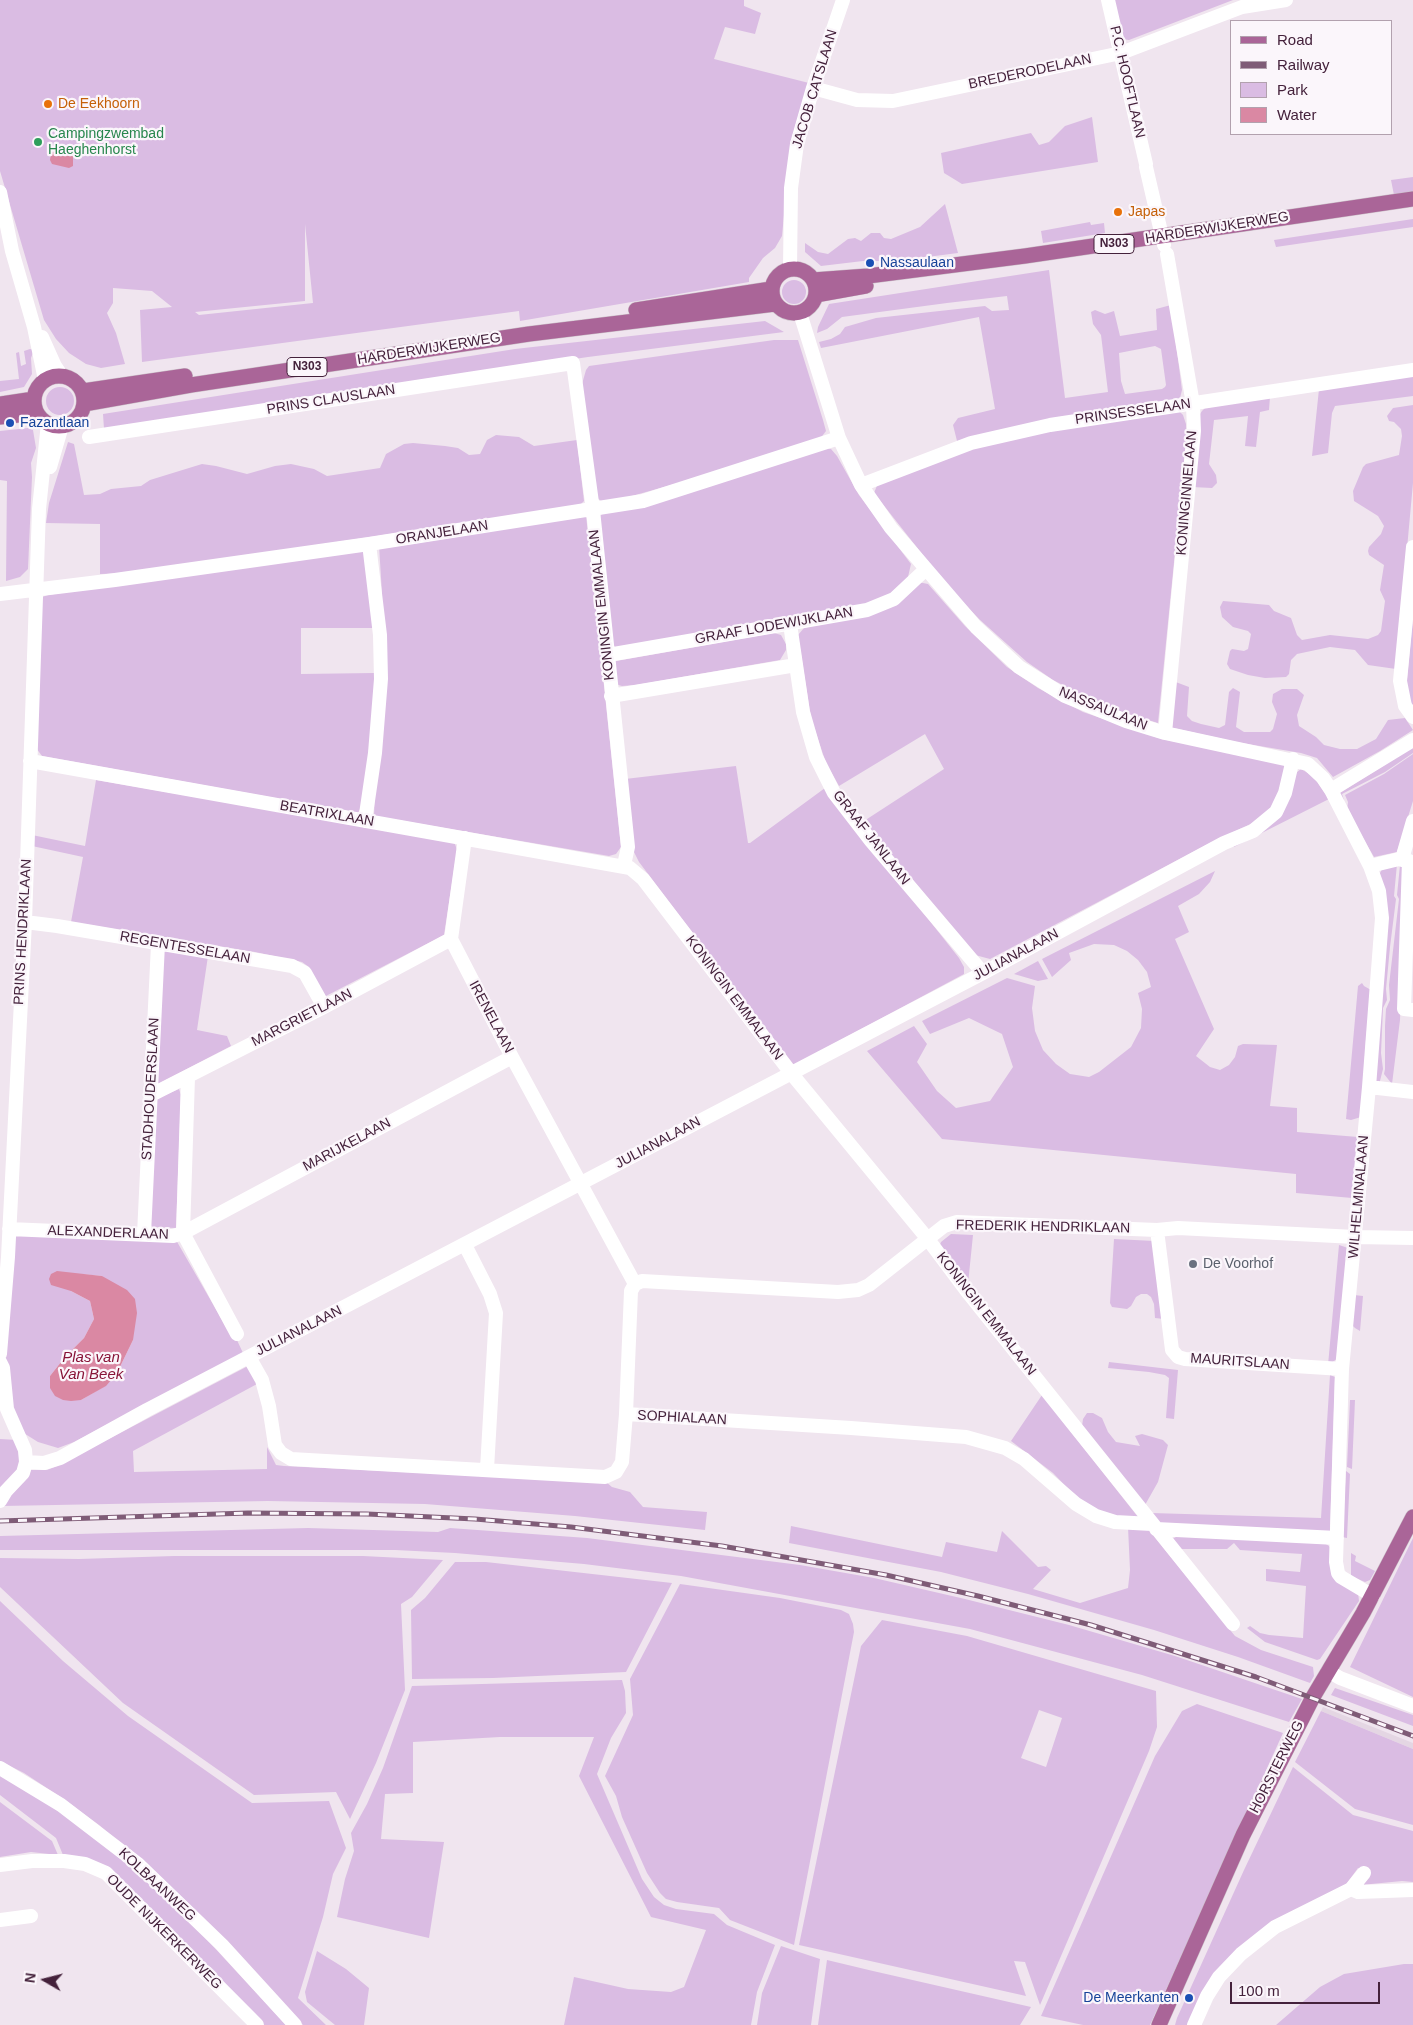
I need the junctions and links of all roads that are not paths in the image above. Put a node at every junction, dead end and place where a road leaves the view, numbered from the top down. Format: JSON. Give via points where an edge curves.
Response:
{"nodes":[{"id":1,"x":842,"y":0,"type":"edge"},
{"id":2,"x":1108,"y":0,"type":"edge"},
{"id":3,"x":1286,"y":0,"type":"edge"},
{"id":4,"x":1243,"y":3,"type":"edge"},
{"id":5,"x":1121,"y":54,"type":"junction"},
{"id":6,"x":813,"y":88,"type":"junction"},
{"id":7,"x":0,"y":192,"type":"edge"},
{"id":8,"x":1413,"y":199,"type":"edge"},
{"id":9,"x":1413,"y":208,"type":"edge"},
{"id":10,"x":1164,"y":245,"type":"junction"},
{"id":11,"x":790,"y":269,"type":"junction"},
{"id":12,"x":815,"y":287,"type":"junction"},
{"id":13,"x":773,"y":296,"type":"junction"},
{"id":14,"x":800,"y":313,"type":"junction"},
{"id":15,"x":31,"y":316,"type":"junction"},
{"id":16,"x":573,"y":363,"type":"joint"},
{"id":17,"x":1413,"y":370,"type":"edge"},
{"id":18,"x":62,"y":375,"type":"junction"},
{"id":19,"x":45,"y":380,"type":"junction"},
{"id":20,"x":84,"y":397,"type":"junction"},
{"id":21,"x":0,"y":404,"type":"edge"},
{"id":22,"x":1193,"y":404,"type":"junction"},
{"id":23,"x":45,"y":415,"type":"junction"},
{"id":24,"x":0,"y":417,"type":"edge"},
{"id":25,"x":89,"y":438,"type":"dead end"},
{"id":26,"x":840,"y":438,"type":"junction"},
{"id":27,"x":860,"y":485,"type":"junction"},
{"id":28,"x":593,"y":510,"type":"junction"},
{"id":29,"x":369,"y":544,"type":"junction"},
{"id":30,"x":1413,"y":547,"type":"edge"},
{"id":31,"x":926,"y":569,"type":"junction"},
{"id":32,"x":35,"y":590,"type":"junction"},
{"id":33,"x":0,"y":594,"type":"edge"},
{"id":34,"x":1410,"y":612,"type":"edge"},
{"id":35,"x":790,"y":624,"type":"junction"},
{"id":36,"x":608,"y":655,"type":"junction"},
{"id":37,"x":796,"y":666,"type":"junction"},
{"id":38,"x":612,"y":696,"type":"junction"},
{"id":39,"x":1413,"y":718,"type":"edge"},
{"id":40,"x":1165,"y":733,"type":"junction"},
{"id":41,"x":1413,"y":740,"type":"edge"},
{"id":42,"x":1293,"y":759,"type":"junction"},
{"id":43,"x":30,"y":761,"type":"junction"},
{"id":44,"x":1331,"y":790,"type":"junction"},
{"id":45,"x":365,"y":820,"type":"junction"},
{"id":46,"x":1413,"y":821,"type":"edge"},
{"id":47,"x":465,"y":838,"type":"junction"},
{"id":48,"x":1408,"y":861,"type":"edge"},
{"id":49,"x":624,"y":865,"type":"junction"},
{"id":50,"x":1370,"y":866,"type":"junction"},
{"id":51,"x":25,"y":922,"type":"junction"},
{"id":52,"x":451,"y":939,"type":"junction"},
{"id":53,"x":158,"y":944,"type":"junction"},
{"id":54,"x":983,"y":973,"type":"junction"},
{"id":55,"x":324,"y":1007,"type":"junction"},
{"id":56,"x":1413,"y":1010,"type":"edge"},
{"id":57,"x":512,"y":1057,"type":"junction"},
{"id":58,"x":791,"y":1073,"type":"junction"},
{"id":59,"x":188,"y":1077,"type":"junction"},
{"id":60,"x":1369,"y":1087,"type":"junction"},
{"id":61,"x":1413,"y":1092,"type":"edge"},
{"id":62,"x":150,"y":1095,"type":"junction"},
{"id":63,"x":6,"y":1164,"type":"edge"},
{"id":64,"x":580,"y":1184,"type":"junction"},
{"id":65,"x":9,"y":1229,"type":"junction"},
{"id":66,"x":1157,"y":1230,"type":"junction"},
{"id":67,"x":144,"y":1234,"type":"junction"},
{"id":68,"x":183,"y":1234,"type":"junction"},
{"id":69,"x":1356,"y":1237,"type":"junction"},
{"id":70,"x":927,"y":1238,"type":"junction"},
{"id":71,"x":1413,"y":1238,"type":"edge"},
{"id":72,"x":465,"y":1245,"type":"junction"},
{"id":73,"x":635,"y":1284,"type":"junction"},
{"id":74,"x":237,"y":1334,"type":"dead end"},
{"id":75,"x":0,"y":1354,"type":"edge"},
{"id":76,"x":249,"y":1357,"type":"junction"},
{"id":77,"x":0,"y":1362,"type":"edge"},
{"id":78,"x":1342,"y":1369,"type":"junction"},
{"id":79,"x":626,"y":1414,"type":"junction"},
{"id":80,"x":26,"y":1462,"type":"junction"},
{"id":81,"x":487,"y":1469,"type":"junction"},
{"id":82,"x":0,"y":1501,"type":"edge"},
{"id":83,"x":1413,"y":1517,"type":"edge"},
{"id":84,"x":1154,"y":1526,"type":"junction"},
{"id":85,"x":1337,"y":1538,"type":"junction"},
{"id":86,"x":1373,"y":1596,"type":"junction"},
{"id":87,"x":1233,"y":1624,"type":"dead end"},
{"id":88,"x":1328,"y":1671,"type":"junction"},
{"id":89,"x":1413,"y":1706,"type":"edge"},
{"id":90,"x":0,"y":1768,"type":"edge"},
{"id":91,"x":0,"y":1865,"type":"edge"},
{"id":92,"x":1364,"y":1873,"type":"dead end"},
{"id":93,"x":1351,"y":1890,"type":"junction"},
{"id":94,"x":1413,"y":1890,"type":"edge"},
{"id":95,"x":31,"y":1916,"type":"dead end"},
{"id":96,"x":0,"y":1921,"type":"edge"},
{"id":97,"x":257,"y":2025,"type":"edge"},
{"id":98,"x":295,"y":2025,"type":"edge"},
{"id":99,"x":1160,"y":2025,"type":"edge"},
{"id":100,"x":1194,"y":2025,"type":"edge"}],
"edges":[{"from":1,"to":6,"type":"street","name":"JACOB CATSLAAN"},
{"from":2,"to":5,"type":"street","name":"P.C. HOOFTLAAN"},
{"from":3,"to":4,"type":"street","name":"BREDERODELAAN"},
{"from":4,"to":5,"type":"street","name":"BREDERODELAAN"},
{"from":5,"to":6,"type":"street","name":"BREDERODELAAN","via":[[893,101],[857,100]]},
{"from":5,"to":10,"type":"street","name":"P.C. HOOFTLAAN"},
{"from":6,"to":11,"type":"street","name":"JACOB CATSLAAN","via":[[793,166]]},
{"from":7,"to":15,"type":"street","via":[[12,251]]},
{"from":8,"to":10,"type":"main road","name":"HARDERWIJKERWEG","number":"N303","via":[[1191,232]]},
{"from":9,"to":10,"type":"main road","name":"HARDERWIJKERWEG","number":"N303","via":[[1192,238]]},
{"from":10,"to":12,"type":"main road","name":"HARDERWIJKERWEG","number":"N303","via":[[1126,242],[868,276]]},
{"from":10,"to":22,"type":"street","name":"KONINGINNELAAN"},
{"from":11,"to":12,"type":"main road","via":[[803,271]]},
{"from":11,"to":13,"type":"main road","via":[[777,276]]},
{"from":12,"to":14,"type":"main road","via":[[811,306]]},
{"from":13,"to":14,"type":"main road","number":"N303","via":[[786,312]]},
{"from":13,"to":20,"type":"main road","name":"HARDERWIJKERWEG","number":"N303","via":[[191,385]]},
{"from":14,"to":26,"type":"street","name":"NASSAULAAN"},
{"from":15,"to":18,"type":"street"},
{"from":15,"to":19,"type":"street"},
{"from":16,"to":25,"type":"street","name":"PRINS CLAUSLAAN"},
{"from":16,"to":28,"type":"street","name":"KONINGIN EMMALAAN"},
{"from":17,"to":22,"type":"street","name":"PRINSESSELAAN"},
{"from":18,"to":19,"type":"main road"},
{"from":18,"to":20,"type":"main road","via":[[78,383]]},
{"from":19,"to":23,"type":"main road","via":[[36,391]]},
{"from":20,"to":23,"type":"main road","via":[[82,412],[70,424]]},
{"from":21,"to":23,"type":"main road"},
{"from":22,"to":27,"type":"street","name":"PRINSESSELAAN","via":[[1050,425],[971,443]]},
{"from":22,"to":40,"type":"street","name":"KONINGINNELAAN","via":[[1194,431]]},
{"from":23,"to":24,"type":"main road"},
{"from":23,"to":32,"type":"street","name":"PRINS HENDRIKLAAN"},
{"from":26,"to":27,"type":"street","name":"NASSAULAAN"},
{"from":26,"to":28,"type":"street","name":"ORANJELAAN","via":[[643,501]]},
{"from":27,"to":31,"type":"street","name":"NASSAULAAN"},
{"from":28,"to":29,"type":"street","name":"ORANJELAAN"},
{"from":28,"to":36,"type":"street","name":"KONINGIN EMMALAAN"},
{"from":29,"to":32,"type":"street","name":"ORANJELAAN"},
{"from":29,"to":45,"type":"street","via":[[380,635],[381,680]]},
{"from":30,"to":34,"type":"street"},
{"from":31,"to":35,"type":"street","name":"GRAAF LODEWIJKLAAN","via":[[894,599],[867,610]]},
{"from":31,"to":40,"type":"street","name":"NASSAULAAN","via":[[976,626],[1019,667],[1065,696]]},
{"from":32,"to":33,"type":"street","name":"ORANJELAAN"},
{"from":32,"to":43,"type":"street","name":"PRINS HENDRIKLAAN"},
{"from":34,"to":39,"type":"street","via":[[1400,681],[1405,706]]},
{"from":35,"to":36,"type":"street","name":"GRAAF LODEWIJKLAAN"},
{"from":35,"to":37,"type":"street","name":"GRAAF JANLAAN"},
{"from":36,"to":38,"type":"street","name":"KONINGIN EMMALAAN"},
{"from":37,"to":38,"type":"street"},
{"from":37,"to":54,"type":"street","name":"GRAAF JANLAAN","via":[[803,712],[816,757],[834,793],[871,842]]},
{"from":38,"to":49,"type":"street","name":"KONINGIN EMMALAAN","via":[[628,847]]},
{"from":40,"to":42,"type":"street","name":"NASSAULAAN"},
{"from":41,"to":44,"type":"street"},
{"from":42,"to":44,"type":"street","name":"NASSAULAAN","via":[[1308,764]]},
{"from":42,"to":54,"type":"street","name":"JULIANALAAN","via":[[1285,793],[1276,812],[1253,831],[1224,843]]},
{"from":43,"to":45,"type":"street","name":"BEATRIXLAAN"},
{"from":43,"to":51,"type":"street","name":"PRINS HENDRIKLAAN"},
{"from":44,"to":50,"type":"street","name":"WILHELMINALAAN"},
{"from":45,"to":47,"type":"street","name":"BEATRIXLAAN"},
{"from":46,"to":48,"type":"street"},
{"from":47,"to":49,"type":"street","name":"BEATRIXLAAN"},
{"from":47,"to":52,"type":"street"},
{"from":48,"to":50,"type":"street"},
{"from":48,"to":56,"type":"street","via":[[1404,1009]]},
{"from":49,"to":58,"type":"street","name":"KONINGIN EMMALAAN","via":[[642,879]]},
{"from":50,"to":60,"type":"street","name":"WILHELMINALAAN","via":[[1379,891],[1382,918]]},
{"from":51,"to":53,"type":"street","name":"REGENTESSELAAN"},
{"from":51,"to":63,"type":"street","name":"PRINS HENDRIKLAAN"},
{"from":52,"to":55,"type":"street","name":"MARGRIETLAAN"},
{"from":52,"to":57,"type":"street","name":"IRENELAAN"},
{"from":53,"to":55,"type":"street","name":"REGENTESSELAAN","via":[[299,968]]},
{"from":53,"to":62,"type":"street","name":"STADHOUDERSLAAN"},
{"from":54,"to":58,"type":"street","name":"JULIANALAAN"},
{"from":55,"to":59,"type":"street","name":"MARGRIETLAAN"},
{"from":57,"to":64,"type":"street","name":"IRENELAAN"},
{"from":57,"to":68,"type":"street","name":"MARIJKELAAN"},
{"from":58,"to":64,"type":"street","name":"JULIANALAAN"},
{"from":58,"to":70,"type":"street","name":"KONINGIN EMMALAAN"},
{"from":59,"to":62,"type":"street","name":"MARGRIETLAAN"},
{"from":59,"to":68,"type":"street"},
{"from":60,"to":61,"type":"street"},
{"from":60,"to":69,"type":"street","name":"WILHELMINALAAN"},
{"from":62,"to":67,"type":"street","name":"STADHOUDERSLAAN"},
{"from":63,"to":65,"type":"street","name":"PRINS HENDRIKLAAN"},
{"from":64,"to":72,"type":"street","name":"JULIANALAAN"},
{"from":64,"to":73,"type":"street","name":"IRENELAAN"},
{"from":65,"to":67,"type":"street","name":"ALEXANDERLAAN"},
{"from":65,"to":75,"type":"street","name":"PRINS HENDRIKLAAN"},
{"from":66,"to":69,"type":"street","name":"FREDERIK HENDRIKLAAN","via":[[1178,1228]]},
{"from":66,"to":70,"type":"street","name":"FREDERIK HENDRIKLAAN","via":[[958,1222],[944,1226]]},
{"from":66,"to":78,"type":"street","name":"MAURITSLAAN","via":[[1172,1350],[1178,1357]]},
{"from":67,"to":68,"type":"street","name":"ALEXANDERLAAN"},
{"from":68,"to":74,"type":"street","name":"ALEXANDERLAAN"},
{"from":69,"to":71,"type":"street","name":"FREDERIK HENDRIKLAAN"},
{"from":69,"to":78,"type":"street","name":"WILHELMINALAAN"},
{"from":70,"to":73,"type":"street","name":"FREDERIK HENDRIKLAAN","via":[[858,1290],[838,1292],[642,1281]]},
{"from":70,"to":84,"type":"street","name":"KONINGIN EMMALAAN"},
{"from":72,"to":76,"type":"street","name":"JULIANALAAN"},
{"from":72,"to":81,"type":"street","via":[[496,1313]]},
{"from":73,"to":79,"type":"street","via":[[631,1291]]},
{"from":76,"to":80,"type":"street","name":"JULIANALAAN","via":[[60,1458],[44,1463]]},
{"from":76,"to":81,"type":"street","name":"SOPHIALAAN","via":[[262,1380],[274,1445],[291,1459]]},
{"from":77,"to":80,"type":"street","via":[[7,1409],[25,1450]]},
{"from":78,"to":85,"type":"street","name":"WILHELMINALAAN"},
{"from":79,"to":81,"type":"street","name":"SOPHIALAAN","via":[[622,1462],[616,1472],[605,1477]]},
{"from":79,"to":84,"type":"street","name":"SOPHIALAAN","via":[[966,1437],[1001,1446],[1024,1459],[1076,1504],[1096,1516],[1115,1522]]},
{"from":80,"to":82,"type":"street","via":[[23,1473]]},
{"from":83,"to":86,"type":"main road","name":"HORSTERWEG"},
{"from":84,"to":85,"type":"street"},
{"from":84,"to":87,"type":"street","name":"KONINGIN EMMALAAN"},
{"from":85,"to":86,"type":"street","name":"WILHELMINALAAN","via":[[1338,1573]]},
{"from":86,"to":88,"type":"main road","name":"HORSTERWEG"},
{"from":88,"to":89,"type":"street"},
{"from":88,"to":99,"type":"main road","name":"HORSTERWEG","via":[[1243,1835]]},
{"from":90,"to":98,"type":"street","name":"KOLBAANWEG","via":[[61,1805],[138,1864],[222,1944]]},
{"from":91,"to":97,"type":"street","name":"OUDE NIJKERKERWEG","via":[[64,1861],[86,1864],[106,1873]]},
{"from":92,"to":93,"type":"street"},
{"from":93,"to":94,"type":"street"},
{"from":93,"to":100,"type":"street","via":[[1298,1914],[1259,1939],[1219,1977],[1202,2004]]},
{"from":95,"to":96,"type":"street"}]}
